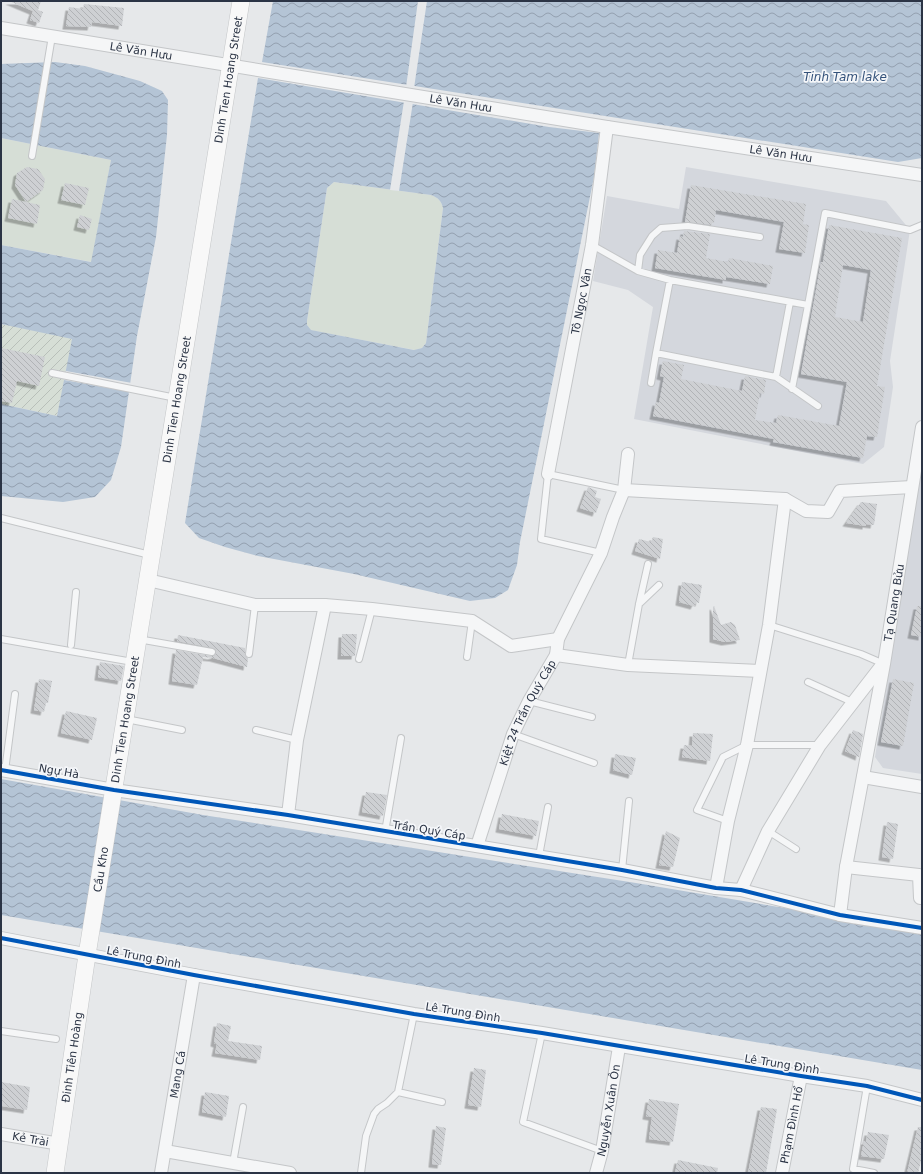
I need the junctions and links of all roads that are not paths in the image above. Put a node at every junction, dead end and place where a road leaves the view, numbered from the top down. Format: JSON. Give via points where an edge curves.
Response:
{"nodes":[{"id":1,"x":241,"y":1,"type":"edge"},
{"id":2,"x":1,"y":28,"type":"edge"},
{"id":3,"x":52,"y":36,"type":"junction"},
{"id":4,"x":231,"y":66,"type":"junction"},
{"id":5,"x":607,"y":127,"type":"junction"},
{"id":6,"x":32,"y":156,"type":"dead end"},
{"id":7,"x":922,"y":175,"type":"edge"},
{"id":8,"x":922,"y":225,"type":"edge"},
{"id":9,"x":760,"y":237,"type":"dead end"},
{"id":10,"x":592,"y":245,"type":"junction"},
{"id":11,"x":638,"y":271,"type":"junction"},
{"id":12,"x":670,"y":280,"type":"junction"},
{"id":13,"x":790,"y":302,"type":"junction"},
{"id":14,"x":808,"y":305,"type":"junction"},
{"id":15,"x":656,"y":352,"type":"junction"},
{"id":16,"x":52,"y":373,"type":"dead end"},
{"id":17,"x":776,"y":377,"type":"junction"},
{"id":18,"x":651,"y":383,"type":"dead end"},
{"id":19,"x":792,"y":389,"type":"junction"},
{"id":20,"x":177,"y":398,"type":"junction"},
{"id":21,"x":818,"y":406,"type":"dead end"},
{"id":22,"x":922,"y":427,"type":"edge"},
{"id":23,"x":628,"y":454,"type":"dead end"},
{"id":24,"x":548,"y":474,"type":"junction"},
{"id":25,"x":912,"y":487,"type":"junction"},
{"id":26,"x":624,"y":490,"type":"junction"},
{"id":27,"x":785,"y":499,"type":"junction"},
{"id":28,"x":1,"y":518,"type":"edge"},
{"id":29,"x":601,"y":553,"type":"junction"},
{"id":30,"x":152,"y":555,"type":"junction"},
{"id":31,"x":648,"y":564,"type":"dead end"},
{"id":32,"x":148,"y":580,"type":"junction"},
{"id":33,"x":660,"y":585,"type":"dead end"},
{"id":34,"x":76,"y":592,"type":"dead end"},
{"id":35,"x":639,"y":604,"type":"junction"},
{"id":36,"x":255,"y":605,"type":"junction"},
{"id":37,"x":325,"y":605,"type":"junction"},
{"id":38,"x":372,"y":609,"type":"junction"},
{"id":39,"x":472,"y":621,"type":"junction"},
{"id":40,"x":769,"y":625,"type":"junction"},
{"id":41,"x":1,"y":639,"type":"edge"},
{"id":42,"x":558,"y":639,"type":"junction"},
{"id":43,"x":138,"y":640,"type":"junction"},
{"id":44,"x":71,"y":645,"type":"dead end"},
{"id":45,"x":212,"y":652,"type":"dead end"},
{"id":46,"x":250,"y":654,"type":"dead end"},
{"id":47,"x":556,"y":655,"type":"junction"},
{"id":48,"x":467,"y":657,"type":"dead end"},
{"id":49,"x":359,"y":659,"type":"dead end"},
{"id":50,"x":134,"y":662,"type":"junction"},
{"id":51,"x":884,"y":664,"type":"junction"},
{"id":52,"x":628,"y":665,"type":"junction"},
{"id":53,"x":760,"y":671,"type":"junction"},
{"id":54,"x":808,"y":682,"type":"dead end"},
{"id":55,"x":15,"y":694,"type":"dead end"},
{"id":56,"x":529,"y":701,"type":"junction"},
{"id":57,"x":852,"y":702,"type":"junction"},
{"id":58,"x":592,"y":717,"type":"dead end"},
{"id":59,"x":125,"y":719,"type":"junction"},
{"id":60,"x":182,"y":730,"type":"dead end"},
{"id":61,"x":256,"y":730,"type":"dead end"},
{"id":62,"x":513,"y":734,"type":"junction"},
{"id":63,"x":401,"y":738,"type":"dead end"},
{"id":64,"x":297,"y":740,"type":"junction"},
{"id":65,"x":746,"y":745,"type":"junction"},
{"id":66,"x":820,"y":745,"type":"junction"},
{"id":67,"x":594,"y":763,"type":"dead end"},
{"id":68,"x":3,"y":771,"type":"edge"},
{"id":69,"x":862,"y":777,"type":"junction"},
{"id":70,"x":922,"y":786,"type":"edge"},
{"id":71,"x":113,"y":794,"type":"junction"},
{"id":72,"x":629,"y":801,"type":"dead end"},
{"id":73,"x":548,"y":807,"type":"dead end"},
{"id":74,"x":288,"y":815,"type":"junction"},
{"id":75,"x":728,"y":821,"type":"junction"},
{"id":76,"x":768,"y":831,"type":"junction"},
{"id":77,"x":385,"y":832,"type":"junction"},
{"id":78,"x":477,"y":846,"type":"junction"},
{"id":79,"x":796,"y":849,"type":"dead end"},
{"id":80,"x":539,"y":856,"type":"junction"},
{"id":81,"x":846,"y":867,"type":"junction"},
{"id":82,"x":622,"y":870,"type":"junction"},
{"id":83,"x":716,"y":888,"type":"junction"},
{"id":84,"x":741,"y":890,"type":"junction"},
{"id":85,"x":922,"y":898,"type":"edge"},
{"id":86,"x":840,"y":915,"type":"junction"},
{"id":87,"x":922,"y":928,"type":"edge"},
{"id":88,"x":1,"y":938,"type":"edge"},
{"id":89,"x":88,"y":948,"type":"junction"},
{"id":90,"x":194,"y":976,"type":"junction"},
{"id":91,"x":414,"y":1014,"type":"junction"},
{"id":92,"x":1,"y":1031,"type":"edge"},
{"id":93,"x":542,"y":1033,"type":"junction"},
{"id":94,"x":56,"y":1039,"type":"dead end"},
{"id":95,"x":619,"y":1047,"type":"junction"},
{"id":96,"x":801,"y":1076,"type":"junction"},
{"id":97,"x":868,"y":1086,"type":"junction"},
{"id":98,"x":398,"y":1092,"type":"junction"},
{"id":99,"x":922,"y":1100,"type":"edge"},
{"id":100,"x":442,"y":1102,"type":"dead end"},
{"id":101,"x":243,"y":1106,"type":"dead end"},
{"id":102,"x":1,"y":1134,"type":"edge"},
{"id":103,"x":60,"y":1144,"type":"junction"},
{"id":104,"x":602,"y":1150,"type":"junction"},
{"id":105,"x":165,"y":1151,"type":"junction"},
{"id":106,"x":233,"y":1163,"type":"junction"},
{"id":107,"x":864,"y":1172,"type":"edge"},
{"id":108,"x":55,"y":1173,"type":"edge"},
{"id":109,"x":161,"y":1173,"type":"edge"},
{"id":110,"x":290,"y":1173,"type":"edge"},
{"id":111,"x":361,"y":1173,"type":"edge"},
{"id":112,"x":596,"y":1173,"type":"edge"},
{"id":113,"x":782,"y":1173,"type":"edge"},
{"id":114,"x":874,"y":1173,"type":"edge"}],
"edges":[{"from":1,"to":4,"type":"main road","name":"Dinh Tien Hoang Street"},
{"from":2,"to":3,"type":"street","name":"Lê Văn Hưu"},
{"from":3,"to":4,"type":"street","name":"Lê Văn Hưu"},
{"from":3,"to":6,"type":"lane"},
{"from":4,"to":5,"type":"street","name":"Lê Văn Hưu"},
{"from":4,"to":20,"type":"main road","name":"Dinh Tien Hoang Street"},
{"from":5,"to":7,"type":"street","name":"Lê Văn Hưu"},
{"from":5,"to":10,"type":"street","name":"Tô Ngọc Vân"},
{"from":8,"to":14,"type":"lane","via":[[910,230],[825,213]]},
{"from":9,"to":11,"type":"lane","via":[[688,226],[661,228],[640,254]]},
{"from":10,"to":11,"type":"lane"},
{"from":10,"to":24,"type":"street","name":"Tô Ngọc Vân"},
{"from":11,"to":12,"type":"lane"},
{"from":12,"to":13,"type":"lane"},
{"from":12,"to":15,"type":"lane"},
{"from":13,"to":14,"type":"lane"},
{"from":13,"to":17,"type":"lane"},
{"from":14,"to":19,"type":"lane"},
{"from":15,"to":17,"type":"lane"},
{"from":15,"to":18,"type":"lane"},
{"from":16,"to":20,"type":"lane"},
{"from":17,"to":19,"type":"lane"},
{"from":19,"to":21,"type":"lane"},
{"from":20,"to":30,"type":"main road","name":"Dinh Tien Hoang Street"},
{"from":22,"to":25,"type":"street","name":"Tạ Quang Bửu"},
{"from":23,"to":26,"type":"street","name":"Kiệt 24 Trần Quý Cáp"},
{"from":24,"to":26,"type":"lane"},
{"from":24,"to":29,"type":"lane","via":[[541,539]]},
{"from":25,"to":27,"type":"street","via":[[840,491],[828,512],[806,511]]},
{"from":25,"to":51,"type":"street","name":"Tạ Quang Bửu"},
{"from":26,"to":27,"type":"street"},
{"from":26,"to":29,"type":"street","name":"Kiệt 24 Trần Quý Cáp"},
{"from":27,"to":40,"type":"street"},
{"from":28,"to":30,"type":"lane"},
{"from":29,"to":42,"type":"street","name":"Kiệt 24 Trần Quý Cáp"},
{"from":30,"to":32,"type":"main road","name":"Dinh Tien Hoang Street"},
{"from":31,"to":35,"type":"lane"},
{"from":32,"to":36,"type":"street"},
{"from":32,"to":43,"type":"main road","name":"Dinh Tien Hoang Street"},
{"from":33,"to":35,"type":"lane"},
{"from":34,"to":44,"type":"lane"},
{"from":35,"to":52,"type":"lane"},
{"from":36,"to":37,"type":"street"},
{"from":36,"to":46,"type":"lane"},
{"from":37,"to":38,"type":"street"},
{"from":37,"to":64,"type":"street"},
{"from":38,"to":39,"type":"street"},
{"from":38,"to":49,"type":"lane"},
{"from":39,"to":42,"type":"street","via":[[511,646]]},
{"from":39,"to":48,"type":"lane"},
{"from":40,"to":51,"type":"lane","via":[[861,654]]},
{"from":40,"to":53,"type":"street"},
{"from":41,"to":50,"type":"lane"},
{"from":42,"to":47,"type":"street","name":"Kiệt 24 Trần Quý Cáp"},
{"from":43,"to":45,"type":"lane"},
{"from":43,"to":50,"type":"main road","name":"Dinh Tien Hoang Street"},
{"from":47,"to":52,"type":"street"},
{"from":47,"to":56,"type":"street","name":"Kiệt 24 Trần Quý Cáp"},
{"from":50,"to":59,"type":"main road","name":"Dinh Tien Hoang Street"},
{"from":51,"to":57,"type":"street"},
{"from":51,"to":69,"type":"street","name":"Tạ Quang Bửu"},
{"from":52,"to":53,"type":"street"},
{"from":53,"to":65,"type":"street"},
{"from":54,"to":57,"type":"lane"},
{"from":55,"to":68,"type":"lane"},
{"from":56,"to":58,"type":"lane"},
{"from":56,"to":62,"type":"street","name":"Kiệt 24 Trần Quý Cáp"},
{"from":57,"to":66,"type":"street"},
{"from":59,"to":60,"type":"lane"},
{"from":59,"to":71,"type":"main road","name":"Dinh Tien Hoang Street"},
{"from":61,"to":64,"type":"lane"},
{"from":62,"to":67,"type":"lane"},
{"from":62,"to":78,"type":"street","name":"Kiệt 24 Trần Quý Cáp"},
{"from":63,"to":77,"type":"lane"},
{"from":64,"to":74,"type":"street"},
{"from":65,"to":66,"type":"lane"},
{"from":65,"to":75,"type":"street"},
{"from":65,"to":75,"type":"lane","via":[[724,757],[697,810]]},
{"from":66,"to":76,"type":"street"},
{"from":68,"to":71,"type":"street","name":"Ngự Hà"},
{"from":69,"to":70,"type":"street"},
{"from":69,"to":81,"type":"street","name":"Tạ Quang Bửu"},
{"from":71,"to":74,"type":"street","name":"Trần Quý Cáp"},
{"from":71,"to":89,"type":"main road","name":"Cầu Kho"},
{"from":72,"to":82,"type":"lane"},
{"from":73,"to":80,"type":"lane"},
{"from":74,"to":77,"type":"street","name":"Trần Quý Cáp"},
{"from":75,"to":83,"type":"street"},
{"from":76,"to":79,"type":"lane"},
{"from":76,"to":84,"type":"street"},
{"from":77,"to":78,"type":"street","name":"Trần Quý Cáp"},
{"from":78,"to":80,"type":"street","name":"Trần Quý Cáp"},
{"from":80,"to":82,"type":"street","name":"Trần Quý Cáp"},
{"from":81,"to":85,"type":"street","via":[[919,874]]},
{"from":81,"to":86,"type":"street","name":"Tạ Quang Bửu"},
{"from":82,"to":83,"type":"street","name":"Trần Quý Cáp"},
{"from":83,"to":84,"type":"street","name":"Trần Quý Cáp"},
{"from":84,"to":86,"type":"street","name":"Trần Quý Cáp"},
{"from":86,"to":87,"type":"street","name":"Trần Quý Cáp"},
{"from":88,"to":89,"type":"street","name":"Lê Trung Đình"},
{"from":89,"to":90,"type":"street","name":"Lê Trung Đình"},
{"from":89,"to":103,"type":"main road","name":"Đinh Tiên Hoàng"},
{"from":90,"to":91,"type":"street","name":"Lê Trung Đình"},
{"from":90,"to":105,"type":"street","name":"Mang Cá"},
{"from":91,"to":93,"type":"street","name":"Lê Trung Đình"},
{"from":91,"to":98,"type":"lane"},
{"from":92,"to":94,"type":"lane"},
{"from":93,"to":95,"type":"street","name":"Lê Trung Đình"},
{"from":93,"to":104,"type":"lane","via":[[523,1122]]},
{"from":95,"to":96,"type":"street","name":"Lê Trung Đình"},
{"from":95,"to":104,"type":"street","name":"Nguyễn Xuân Ôn"},
{"from":96,"to":97,"type":"street","name":"Lê Trung Đình"},
{"from":96,"to":113,"type":"street","name":"Phạm Đình Hổ"},
{"from":97,"to":99,"type":"street","name":"Lê Trung Đình"},
{"from":97,"to":107,"type":"lane","via":[[853,1169]]},
{"from":98,"to":100,"type":"lane"},
{"from":98,"to":111,"type":"lane","via":[[374,1114],[366,1136]]},
{"from":101,"to":106,"type":"lane"},
{"from":102,"to":103,"type":"street","name":"Kẻ Trài"},
{"from":103,"to":108,"type":"main road","name":"Đinh Tiên Hoàng"},
{"from":104,"to":112,"type":"street","name":"Nguyễn Xuân Ôn"},
{"from":105,"to":106,"type":"street"},
{"from":105,"to":109,"type":"street","name":"Mang Cá"},
{"from":106,"to":110,"type":"street"},
{"from":107,"to":114,"type":"lane"}]}
